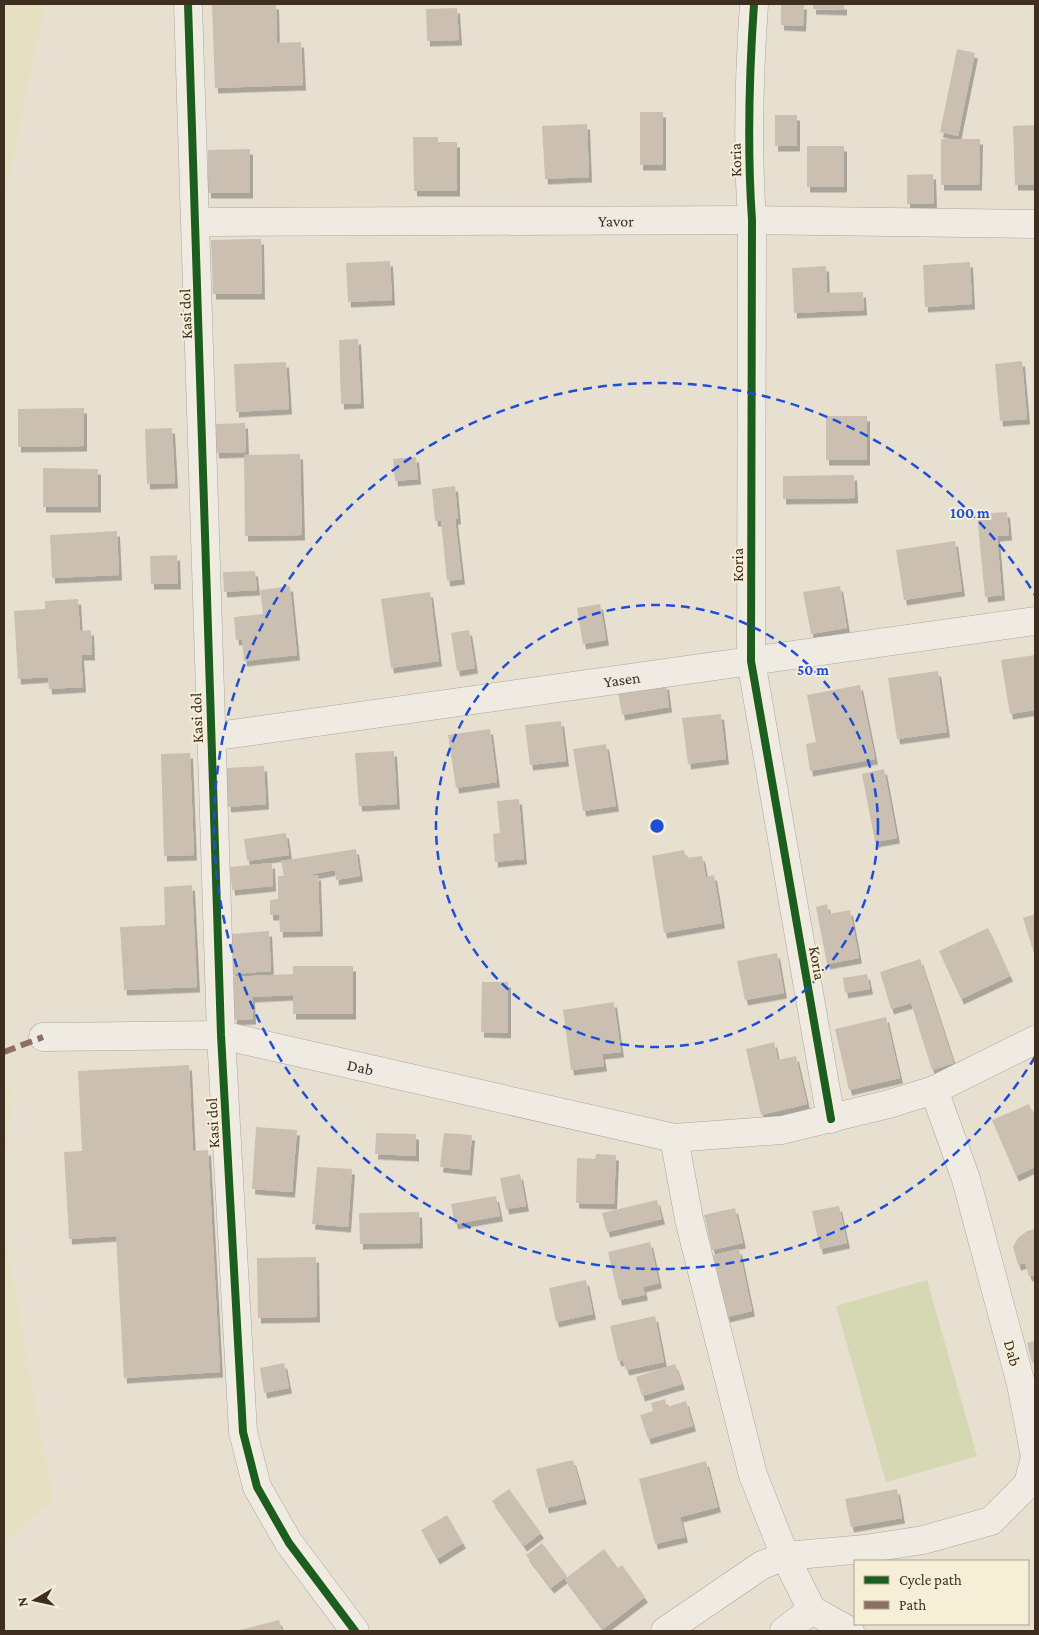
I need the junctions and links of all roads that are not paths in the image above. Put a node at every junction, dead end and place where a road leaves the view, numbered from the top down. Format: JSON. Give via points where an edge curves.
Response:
{"nodes":[{"id":1,"x":188,"y":4,"type":"edge"},
{"id":2,"x":754,"y":4,"type":"edge"},
{"id":3,"x":752,"y":220,"type":"junction"},
{"id":4,"x":196,"y":222,"type":"junction"},
{"id":5,"x":1035,"y":224,"type":"edge"},
{"id":6,"x":1035,"y":621,"type":"edge"},
{"id":7,"x":750,"y":661,"type":"junction"},
{"id":8,"x":210,"y":737,"type":"junction"},
{"id":9,"x":221,"y":1035,"type":"junction"},
{"id":10,"x":43,"y":1038,"type":"dead end"},
{"id":11,"x":1035,"y":1040,"type":"edge"},
{"id":12,"x":934,"y":1090,"type":"junction"},
{"id":13,"x":831,"y":1119,"type":"junction"},
{"id":14,"x":674,"y":1138,"type":"junction"},
{"id":15,"x":785,"y":1556,"type":"junction"},
{"id":16,"x":812,"y":1610,"type":"junction"},
{"id":17,"x":354,"y":1631,"type":"edge"},
{"id":18,"x":665,"y":1631,"type":"edge"},
{"id":19,"x":784,"y":1631,"type":"edge"},
{"id":20,"x":850,"y":1631,"type":"edge"}],
"edges":[{"from":1,"to":4,"type":"street","name":"Kasi dol"},
{"from":2,"to":3,"type":"street","name":"Koria","via":[[748,86],[748,170]]},
{"from":3,"to":4,"type":"street","name":"Yavor"},
{"from":3,"to":5,"type":"street","name":"Yavor"},
{"from":3,"to":7,"type":"street","name":"Koria"},
{"from":4,"to":8,"type":"street","name":"Kasi dol"},
{"from":6,"to":7,"type":"street","name":"Yasen"},
{"from":7,"to":8,"type":"street","name":"Yasen"},
{"from":7,"to":13,"type":"street","name":"Koria"},
{"from":8,"to":9,"type":"street","name":"Kasi dol"},
{"from":9,"to":10,"type":"street","name":"Dab"},
{"from":9,"to":14,"type":"street","name":"Dab"},
{"from":9,"to":17,"type":"street","name":"Kasi dol","via":[[243,1432],[258,1487],[289,1543]]},
{"from":11,"to":12,"type":"street","name":"Dab"},
{"from":12,"to":13,"type":"street","name":"Dab"},
{"from":12,"to":15,"type":"street","name":"Dab","via":[[966,1179],[1022,1384],[1035,1458],[1028,1484],[991,1521],[923,1540]]},
{"from":13,"to":14,"type":"street","name":"Dab","via":[[782,1130]]},
{"from":14,"to":15,"type":"street","via":[[689,1219],[753,1475]]},
{"from":15,"to":16,"type":"street"},
{"from":15,"to":18,"type":"street","name":"Dab","via":[[762,1565]]},
{"from":16,"to":19,"type":"street"},
{"from":16,"to":20,"type":"street"}]}
